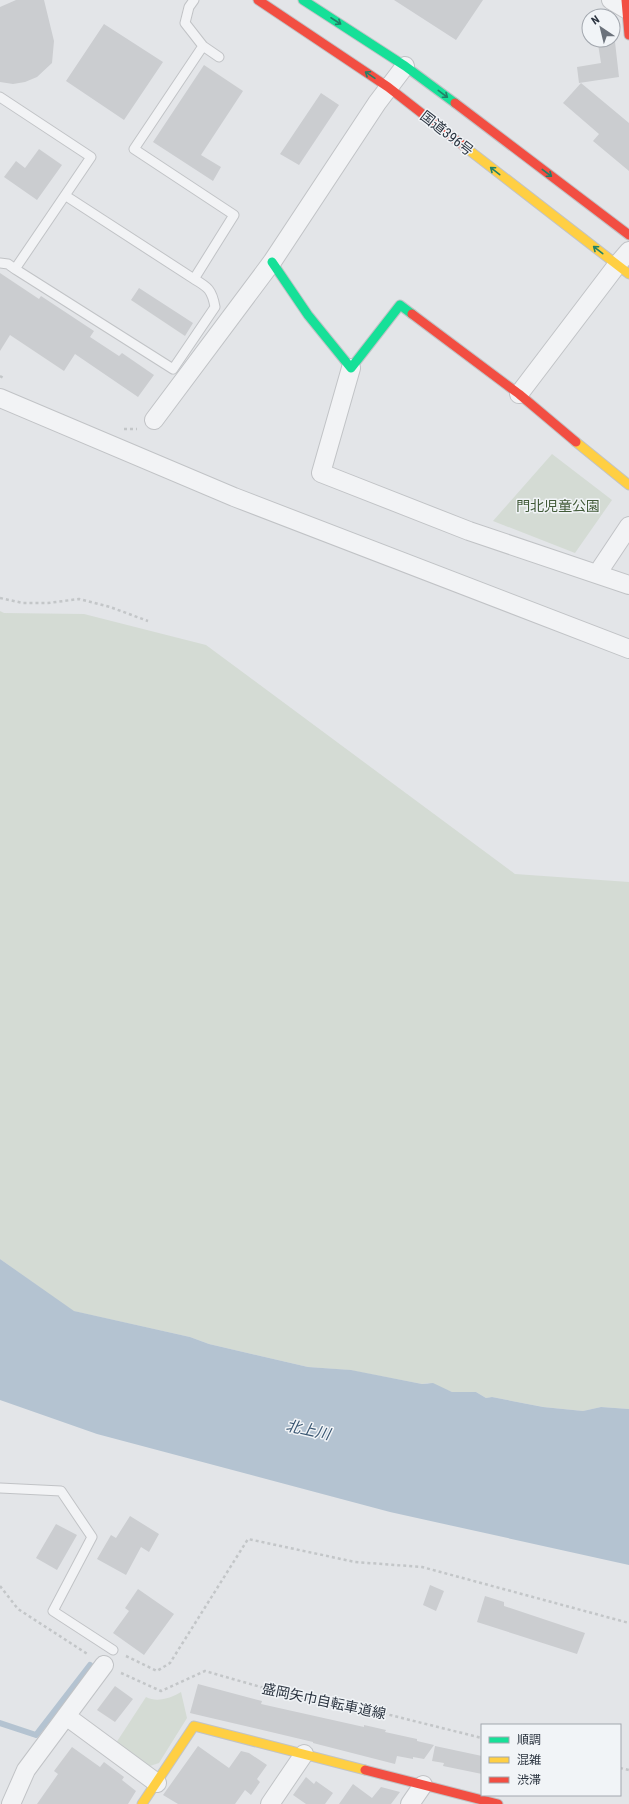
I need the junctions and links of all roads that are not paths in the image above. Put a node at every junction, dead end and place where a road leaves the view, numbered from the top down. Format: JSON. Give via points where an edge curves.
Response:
{"nodes":[{"id":1,"x":194,"y":0,"type":"edge"},
{"id":2,"x":258,"y":0,"type":"edge"},
{"id":3,"x":303,"y":0,"type":"edge"},
{"id":4,"x":621,"y":3,"type":"edge"},
{"id":5,"x":629,"y":35,"type":"edge"},
{"id":6,"x":203,"y":46,"type":"junction"},
{"id":7,"x":218,"y":57,"type":"dead end"},
{"id":8,"x":405,"y":66,"type":"junction"},
{"id":9,"x":388,"y":88,"type":"junction"},
{"id":10,"x":0,"y":97,"type":"edge"},
{"id":11,"x":66,"y":196,"type":"junction"},
{"id":12,"x":629,"y":235,"type":"edge"},
{"id":13,"x":629,"y":251,"type":"edge"},
{"id":14,"x":0,"y":262,"type":"edge"},
{"id":15,"x":272,"y":262,"type":"junction"},
{"id":16,"x":15,"y":269,"type":"junction"},
{"id":17,"x":623,"y":269,"type":"edge"},
{"id":18,"x":194,"y":279,"type":"junction"},
{"id":19,"x":351,"y":368,"type":"junction"},
{"id":20,"x":519,"y":394,"type":"junction"},
{"id":21,"x":0,"y":398,"type":"edge"},
{"id":22,"x":154,"y":420,"type":"road end"},
{"id":23,"x":629,"y":485,"type":"edge"},
{"id":24,"x":629,"y":526,"type":"edge"},
{"id":25,"x":597,"y":574,"type":"junction"},
{"id":26,"x":629,"y":585,"type":"edge"},
{"id":27,"x":629,"y":649,"type":"edge"},
{"id":28,"x":0,"y":1488,"type":"edge"},
{"id":29,"x":113,"y":1650,"type":"road end"},
{"id":30,"x":104,"y":1665,"type":"road end"},
{"id":31,"x":66,"y":1716,"type":"junction"},
{"id":32,"x":304,"y":1754,"type":"junction"},
{"id":33,"x":157,"y":1783,"type":"junction"},
{"id":34,"x":423,"y":1785,"type":"junction"},
{"id":35,"x":11,"y":1804,"type":"edge"},
{"id":36,"x":142,"y":1804,"type":"edge"},
{"id":37,"x":270,"y":1804,"type":"edge"},
{"id":38,"x":410,"y":1804,"type":"edge"},
{"id":39,"x":498,"y":1804,"type":"edge"}],
"edges":[{"from":1,"to":6,"type":"lane","via":[[189,7],[185,23]]},
{"from":9,"to":2,"type":"main road","name":"国道396号","one_way":true},
{"from":3,"to":8,"type":"main road","name":"国道396号","one_way":true},
{"from":4,"to":5,"type":"main road"},
{"from":6,"to":7,"type":"lane"},
{"from":6,"to":18,"type":"lane","via":[[134,149],[234,215]]},
{"from":8,"to":9,"type":"street"},
{"from":8,"to":12,"type":"main road","name":"国道396号","one_way":true},
{"from":9,"to":15,"type":"street"},
{"from":17,"to":9,"type":"main road","name":"国道396号","one_way":true},
{"from":10,"to":11,"type":"lane","via":[[91,157]]},
{"from":11,"to":16,"type":"lane"},
{"from":11,"to":18,"type":"lane"},
{"from":13,"to":17,"type":"street"},
{"from":14,"to":16,"type":"lane"},
{"from":15,"to":19,"type":"main road","via":[[308,315]]},
{"from":15,"to":22,"type":"street"},
{"from":16,"to":18,"type":"lane","via":[[173,369],[215,307],[208,288]]},
{"from":17,"to":20,"type":"street"},
{"from":19,"to":20,"type":"main road","via":[[400,305]]},
{"from":19,"to":25,"type":"street","via":[[321,473],[469,531]]},
{"from":20,"to":23,"type":"main road"},
{"from":21,"to":27,"type":"street","via":[[234,497]]},
{"from":24,"to":25,"type":"street"},
{"from":25,"to":26,"type":"street"},
{"from":28,"to":29,"type":"lane","via":[[61,1491],[92,1537],[53,1611]]},
{"from":30,"to":31,"type":"street"},
{"from":31,"to":33,"type":"street"},
{"from":31,"to":35,"type":"street","via":[[26,1770]]},
{"from":32,"to":33,"type":"main road","via":[[194,1726]]},
{"from":32,"to":34,"type":"main road"},
{"from":32,"to":37,"type":"street"},
{"from":33,"to":36,"type":"main road"},
{"from":34,"to":38,"type":"street"},
{"from":34,"to":39,"type":"main road"}]}
